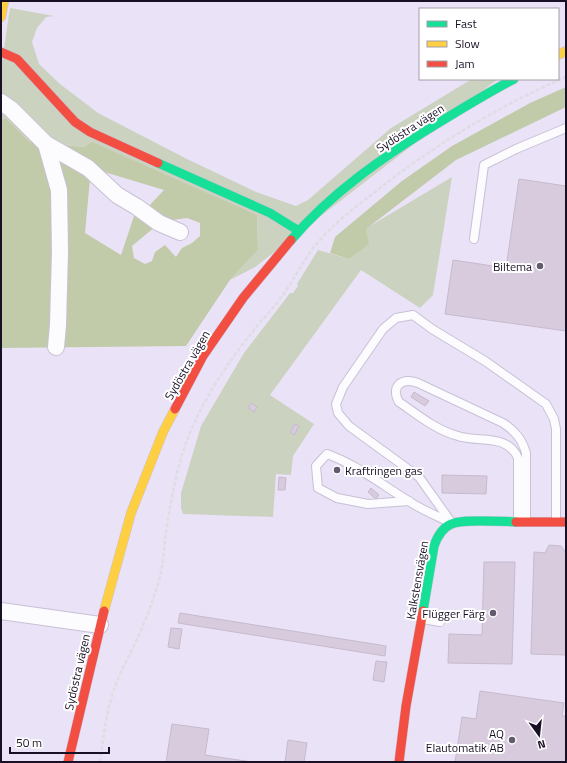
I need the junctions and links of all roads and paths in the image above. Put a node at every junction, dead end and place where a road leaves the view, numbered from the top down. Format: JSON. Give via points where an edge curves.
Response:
{"nodes":[{"id":1,"x":4,"y":1,"type":"edge"},
{"id":2,"x":1,"y":17,"type":"edge"},
{"id":3,"x":1,"y":52,"type":"edge"},
{"id":4,"x":512,"y":80,"type":"edge"},
{"id":5,"x":558,"y":80,"type":"edge"},
{"id":6,"x":1,"y":102,"type":"edge"},
{"id":7,"x":566,"y":128,"type":"edge"},
{"id":8,"x":46,"y":144,"type":"junction"},
{"id":9,"x":299,"y":231,"type":"junction"},
{"id":10,"x":180,"y":232,"type":"dead end"},
{"id":11,"x":474,"y":239,"type":"dead end"},
{"id":12,"x":56,"y":347,"type":"dead end"},
{"id":13,"x":408,"y":501,"type":"junction"},
{"id":14,"x":522,"y":521,"type":"junction"},
{"id":15,"x":556,"y":522,"type":"junction"},
{"id":16,"x":566,"y":522,"type":"edge"},
{"id":17,"x":451,"y":523,"type":"junction"},
{"id":18,"x":1,"y":611,"type":"edge"},
{"id":19,"x":422,"y":619,"type":"junction"},
{"id":20,"x":440,"y":622,"type":"dead end"},
{"id":21,"x":100,"y":625,"type":"junction"},
{"id":22,"x":68,"y":762,"type":"edge"},
{"id":23,"x":100,"y":762,"type":"edge"},
{"id":24,"x":399,"y":762,"type":"edge"}],
"edges":[{"from":1,"to":2,"type":"main road"},
{"from":3,"to":9,"type":"main road","via":[[17,59],[75,122],[90,132],[270,213]]},
{"from":4,"to":9,"type":"main road","name":"Sydöstra vägen","via":[[403,145],[346,186]]},
{"from":5,"to":23,"type":"path","via":[[468,127],[395,176],[357,206],[316,245],[280,299],[253,330],[229,364],[206,399],[188,437],[178,467],[171,495],[161,575],[138,639],[114,690]]},
{"from":6,"to":8,"type":"street"},
{"from":7,"to":11,"type":"lane","via":[[484,165]]},
{"from":8,"to":10,"type":"street","via":[[88,168],[117,195],[160,223]]},
{"from":8,"to":12,"type":"street","via":[[59,190]]},
{"from":9,"to":21,"type":"main road","name":"Sydöstra vägen","via":[[243,298],[203,356],[163,432],[131,513]]},
{"from":13,"to":13,"type":"lane","via":[[344,460],[328,454],[316,466],[318,488],[337,498],[368,504]]},
{"from":13,"to":17,"type":"lane"},
{"from":14,"to":14,"type":"lane","via":[[526,453],[524,444],[513,429],[418,383],[410,380],[398,385],[395,391],[399,402],[436,427],[459,437],[499,441],[516,452]]},
{"from":14,"to":15,"type":"main road"},
{"from":14,"to":17,"type":"main road"},
{"from":15,"to":16,"type":"main road"},
{"from":15,"to":17,"type":"lane","via":[[556,429],[546,404],[485,361],[413,315],[407,315],[396,318],[383,329],[343,387],[336,404],[338,414],[349,426],[419,477]]},
{"from":17,"to":19,"type":"main road","name":"Kalkstensvägen","via":[[437,536]]},
{"from":18,"to":21,"type":"street"},
{"from":19,"to":20,"type":"lane"},
{"from":19,"to":24,"type":"main road","name":"Kalkstensvägen"},
{"from":21,"to":22,"type":"main road","name":"Sydöstra vägen"}]}
